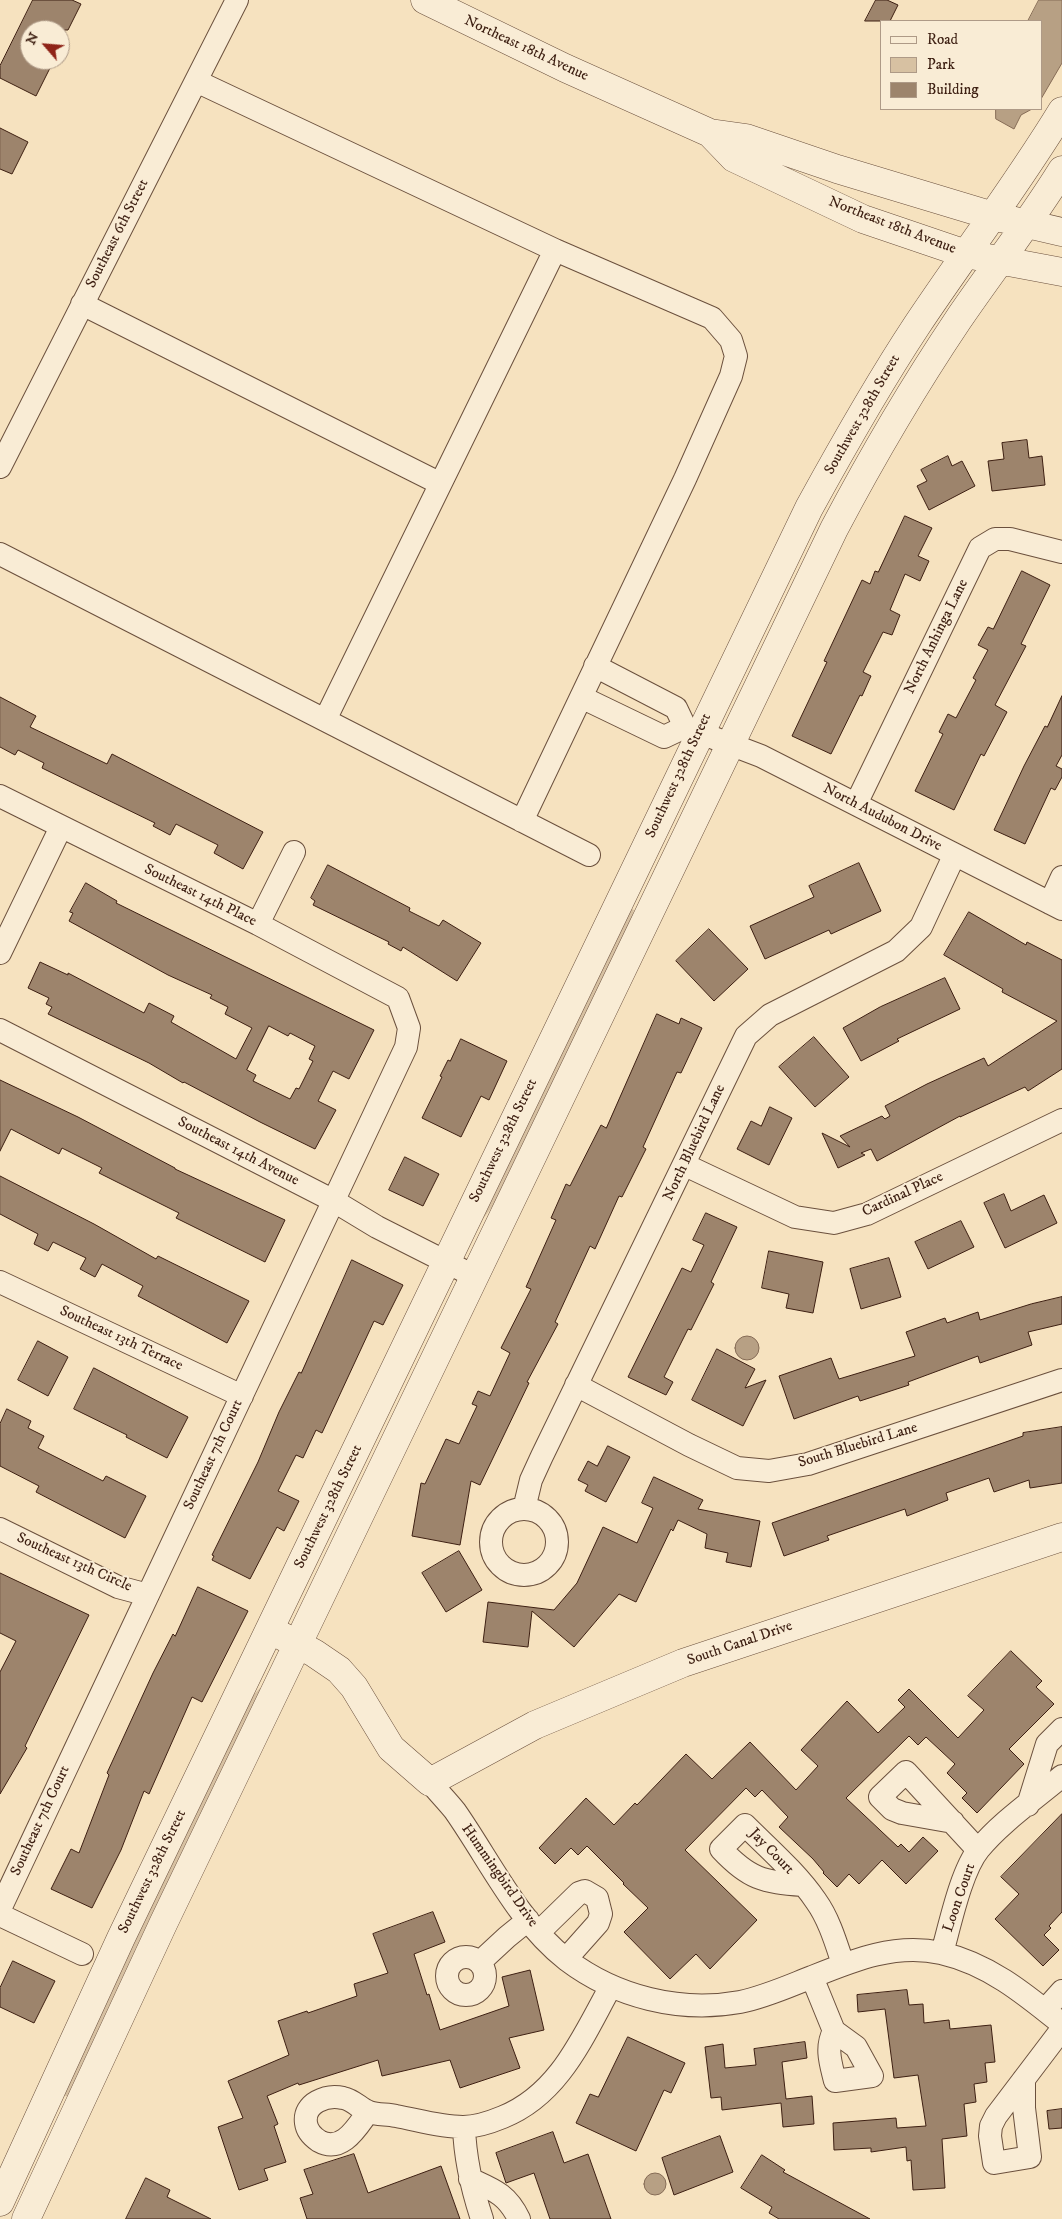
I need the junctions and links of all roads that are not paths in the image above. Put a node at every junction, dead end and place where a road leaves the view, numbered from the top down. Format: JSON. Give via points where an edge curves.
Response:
{"nodes":[{"id":1,"x":237,"y":0,"type":"edge"},
{"id":2,"x":425,"y":0,"type":"edge"},
{"id":3,"x":196,"y":81,"type":"junction"},
{"id":4,"x":1062,"y":111,"type":"edge"},
{"id":5,"x":710,"y":133,"type":"junction"},
{"id":6,"x":1062,"y":170,"type":"edge"},
{"id":7,"x":918,"y":193,"type":"junction"},
{"id":8,"x":994,"y":216,"type":"junction"},
{"id":9,"x":1027,"y":223,"type":"junction"},
{"id":10,"x":900,"y":232,"type":"junction"},
{"id":11,"x":1062,"y":232,"type":"edge"},
{"id":12,"x":555,"y":250,"type":"junction"},
{"id":13,"x":966,"y":254,"type":"junction"},
{"id":14,"x":1000,"y":260,"type":"junction"},
{"id":15,"x":1062,"y":272,"type":"edge"},
{"id":16,"x":82,"y":304,"type":"junction"},
{"id":17,"x":0,"y":467,"type":"edge"},
{"id":18,"x":439,"y":483,"type":"junction"},
{"id":19,"x":1062,"y":552,"type":"edge"},
{"id":20,"x":0,"y":554,"type":"edge"},
{"id":21,"x":595,"y":666,"type":"junction"},
{"id":22,"x":581,"y":697,"type":"junction"},
{"id":23,"x":325,"y":720,"type":"junction"},
{"id":24,"x":692,"y":729,"type":"junction"},
{"id":25,"x":730,"y":744,"type":"junction"},
{"id":26,"x":0,"y":796,"type":"edge"},
{"id":27,"x":856,"y":804,"type":"junction"},
{"id":28,"x":522,"y":821,"type":"junction"},
{"id":29,"x":61,"y":827,"type":"junction"},
{"id":30,"x":294,"y":852,"type":"dead end"},
{"id":31,"x":589,"y":855,"type":"dead end"},
{"id":32,"x":954,"y":856,"type":"junction"},
{"id":33,"x":1062,"y":877,"type":"edge"},
{"id":34,"x":1056,"y":906,"type":"edge"},
{"id":35,"x":258,"y":924,"type":"junction"},
{"id":36,"x":0,"y":953,"type":"edge"},
{"id":37,"x":398,"y":998,"type":"joint"},
{"id":38,"x":0,"y":1030,"type":"edge"},
{"id":39,"x":1062,"y":1120,"type":"edge"},
{"id":40,"x":685,"y":1165,"type":"junction"},
{"id":41,"x":334,"y":1201,"type":"junction"},
{"id":42,"x":446,"y":1262,"type":"junction"},
{"id":43,"x":474,"y":1276,"type":"junction"},
{"id":44,"x":0,"y":1282,"type":"edge"},
{"id":45,"x":1062,"y":1380,"type":"edge"},
{"id":46,"x":576,"y":1385,"type":"junction"},
{"id":47,"x":242,"y":1396,"type":"junction"},
{"id":48,"x":524,"y":1509,"type":"dead end"},
{"id":49,"x":0,"y":1529,"type":"edge"},
{"id":50,"x":1062,"y":1537,"type":"edge"},
{"id":51,"x":148,"y":1595,"type":"junction"},
{"id":52,"x":269,"y":1630,"type":"junction"},
{"id":53,"x":297,"y":1644,"type":"junction"},
{"id":54,"x":1062,"y":1729,"type":"edge"},
{"id":55,"x":1062,"y":1776,"type":"edge"},
{"id":56,"x":430,"y":1782,"type":"junction"},
{"id":57,"x":1028,"y":1805,"type":"junction"},
{"id":58,"x":954,"y":1822,"type":"dead end"},
{"id":59,"x":978,"y":1850,"type":"junction"},
{"id":60,"x":803,"y":1885,"type":"dead end"},
{"id":61,"x":0,"y":1909,"type":"edge"},
{"id":62,"x":0,"y":1914,"type":"edge"},
{"id":63,"x":534,"y":1926,"type":"junction"},
{"id":64,"x":942,"y":1953,"type":"junction"},
{"id":65,"x":82,"y":1954,"type":"dead end"},
{"id":66,"x":566,"y":1959,"type":"junction"},
{"id":67,"x":480,"y":1962,"type":"dead end"},
{"id":68,"x":843,"y":1964,"type":"junction"},
{"id":69,"x":812,"y":1977,"type":"junction"},
{"id":70,"x":611,"y":1986,"type":"junction"},
{"id":71,"x":1062,"y":1991,"type":"edge"},
{"id":72,"x":1045,"y":2010,"type":"junction"},
{"id":73,"x":1062,"y":2024,"type":"edge"},
{"id":74,"x":1062,"y":2029,"type":"edge"},
{"id":75,"x":834,"y":2031,"type":"dead end"},
{"id":76,"x":1024,"y":2079,"type":"dead end"},
{"id":77,"x":368,"y":2112,"type":"dead end"},
{"id":78,"x":464,"y":2127,"type":"junction"},
{"id":79,"x":470,"y":2179,"type":"junction"},
{"id":80,"x":0,"y":2202,"type":"edge"},
{"id":81,"x":26,"y":2219,"type":"edge"},
{"id":82,"x":482,"y":2219,"type":"edge"},
{"id":83,"x":519,"y":2219,"type":"edge"}],
"edges":[{"from":1,"to":3,"type":"street","name":"Southeast 6th Street"},
{"from":2,"to":5,"type":"street","name":"Northeast 18th Avenue"},
{"from":3,"to":12,"type":"street"},
{"from":3,"to":16,"type":"street","name":"Southeast 6th Street"},
{"from":4,"to":8,"type":"street","name":"Southwest 328th Street"},
{"from":5,"to":7,"type":"street","name":"Northeast 18th Avenue","via":[[746,138]]},
{"from":5,"to":10,"type":"street","name":"Northeast 18th Avenue","via":[[734,158],[850,214]]},
{"from":6,"to":9,"type":"street","name":"Southwest 328th Street"},
{"from":7,"to":8,"type":"street","name":"Northeast 18th Avenue"},
{"from":7,"to":10,"type":"street"},
{"from":8,"to":9,"type":"street","name":"Northeast 18th Avenue"},
{"from":8,"to":13,"type":"street","name":"Southwest 328th Street"},
{"from":9,"to":11,"type":"street","name":"Northeast 18th Avenue"},
{"from":9,"to":14,"type":"street","name":"Southwest 328th Street"},
{"from":10,"to":13,"type":"street","name":"Northeast 18th Avenue"},
{"from":12,"to":18,"type":"street"},
{"from":12,"to":21,"type":"street","via":[[712,318],[731,340],[736,356],[731,376],[685,479]]},
{"from":13,"to":14,"type":"street","name":"Northeast 18th Avenue"},
{"from":13,"to":24,"type":"street","name":"Southwest 328th Street","via":[[892,365],[836,459]]},
{"from":14,"to":15,"type":"street","name":"Northeast 18th Avenue"},
{"from":14,"to":25,"type":"street","name":"Southwest 328th Street","via":[[912,391],[856,486]]},
{"from":16,"to":17,"type":"street","name":"Southeast 6th Street"},
{"from":16,"to":18,"type":"street"},
{"from":18,"to":23,"type":"street"},
{"from":19,"to":27,"type":"street","name":"North Anhinga Lane","via":[[1010,539],[995,539],[980,548]]},
{"from":20,"to":23,"type":"street"},
{"from":21,"to":22,"type":"street"},
{"from":21,"to":24,"type":"street","via":[[676,708]]},
{"from":22,"to":24,"type":"street","via":[[664,737]]},
{"from":22,"to":28,"type":"street"},
{"from":23,"to":28,"type":"street"},
{"from":24,"to":25,"type":"street","name":"North Audubon Drive"},
{"from":24,"to":42,"type":"street","name":"Southwest 328th Street"},
{"from":25,"to":27,"type":"street","name":"North Audubon Drive"},
{"from":25,"to":43,"type":"street","name":"Southwest 328th Street"},
{"from":26,"to":29,"type":"street","name":"Southeast 14th Place"},
{"from":27,"to":32,"type":"street","name":"North Audubon Drive"},
{"from":28,"to":31,"type":"street"},
{"from":29,"to":35,"type":"street","name":"Southeast 14th Place"},
{"from":29,"to":36,"type":"street"},
{"from":30,"to":35,"type":"street"},
{"from":32,"to":34,"type":"street","name":"North Audubon Drive"},
{"from":32,"to":40,"type":"street","name":"North Bluebird Lane","via":[[921,927],[896,951],[770,1015],[746,1036]]},
{"from":33,"to":34,"type":"street"},
{"from":35,"to":37,"type":"street","name":"Southeast 14th Place"},
{"from":37,"to":41,"type":"street","name":"Southeast 7th Court","via":[[409,1028],[406,1047]]},
{"from":38,"to":41,"type":"street","name":"Southeast 14th Avenue"},
{"from":39,"to":40,"type":"street","name":"Cardinal Place","via":[[867,1214],[834,1223],[795,1216]]},
{"from":40,"to":46,"type":"street","name":"North Bluebird Lane"},
{"from":41,"to":42,"type":"street","name":"Southeast 14th Avenue","via":[[377,1228]]},
{"from":41,"to":47,"type":"street","name":"Southeast 7th Court"},
{"from":42,"to":43,"type":"street","name":"Southeast 14th Avenue"},
{"from":42,"to":52,"type":"street","name":"Southwest 328th Street"},
{"from":43,"to":53,"type":"street","name":"Southwest 328th Street"},
{"from":44,"to":47,"type":"street","name":"Southeast 13th Terrace"},
{"from":45,"to":46,"type":"street","name":"South Bluebird Lane","via":[[808,1464],[769,1471],[737,1468]]},
{"from":46,"to":48,"type":"street","name":"North Bluebird Lane","via":[[532,1480]]},
{"from":47,"to":51,"type":"street","name":"Southeast 7th Court"},
{"from":49,"to":51,"type":"street","name":"Southeast 13th Circle","via":[[118,1587]]},
{"from":50,"to":56,"type":"street","name":"South Canal Drive","via":[[682,1663],[535,1725]]},
{"from":51,"to":61,"type":"street","name":"Southeast 7th Court"},
{"from":52,"to":53,"type":"street","name":"Hummingbird Drive"},
{"from":52,"to":80,"type":"street","name":"Southwest 328th Street","via":[[117,1947]]},
{"from":53,"to":56,"type":"street","name":"Hummingbird Drive","via":[[345,1676],[391,1748]]},
{"from":53,"to":81,"type":"street","name":"Southwest 328th Street"},
{"from":54,"to":57,"type":"street","via":[[1047,1744]]},
{"from":55,"to":57,"type":"street","name":"Loon Court"},
{"from":56,"to":63,"type":"street","name":"Hummingbird Drive","via":[[454,1810]]},
{"from":57,"to":59,"type":"street","name":"Loon Court"},
{"from":58,"to":59,"type":"street"},
{"from":59,"to":64,"type":"street","name":"Loon Court","via":[[965,1877]]},
{"from":60,"to":68,"type":"street","name":"Jay Court","via":[[827,1920]]},
{"from":62,"to":65,"type":"street"},
{"from":63,"to":66,"type":"street","name":"Hummingbird Drive"},
{"from":63,"to":66,"type":"street","via":[[579,1893],[585,1892],[597,1898],[601,1914],[598,1923]]},
{"from":63,"to":67,"type":"street","via":[[506,1937]]},
{"from":64,"to":68,"type":"street","name":"Hummingbird Drive","via":[[883,1952]]},
{"from":64,"to":72,"type":"street","name":"Hummingbird Drive","via":[[999,1977]]},
{"from":66,"to":70,"type":"street","name":"Hummingbird Drive"},
{"from":68,"to":69,"type":"street","name":"Hummingbird Drive"},
{"from":69,"to":70,"type":"street","name":"Hummingbird Drive","via":[[741,2002],[718,2005],[675,2004]]},
{"from":69,"to":75,"type":"street"},
{"from":70,"to":78,"type":"street","via":[[564,2068],[543,2092],[510,2115]]},
{"from":71,"to":72,"type":"street"},
{"from":72,"to":73,"type":"street","name":"Hummingbird Drive"},
{"from":74,"to":76,"type":"street"},
{"from":77,"to":78,"type":"street"},
{"from":78,"to":79,"type":"street"},
{"from":79,"to":82,"type":"street"},
{"from":79,"to":83,"type":"street","via":[[502,2194]]}]}
